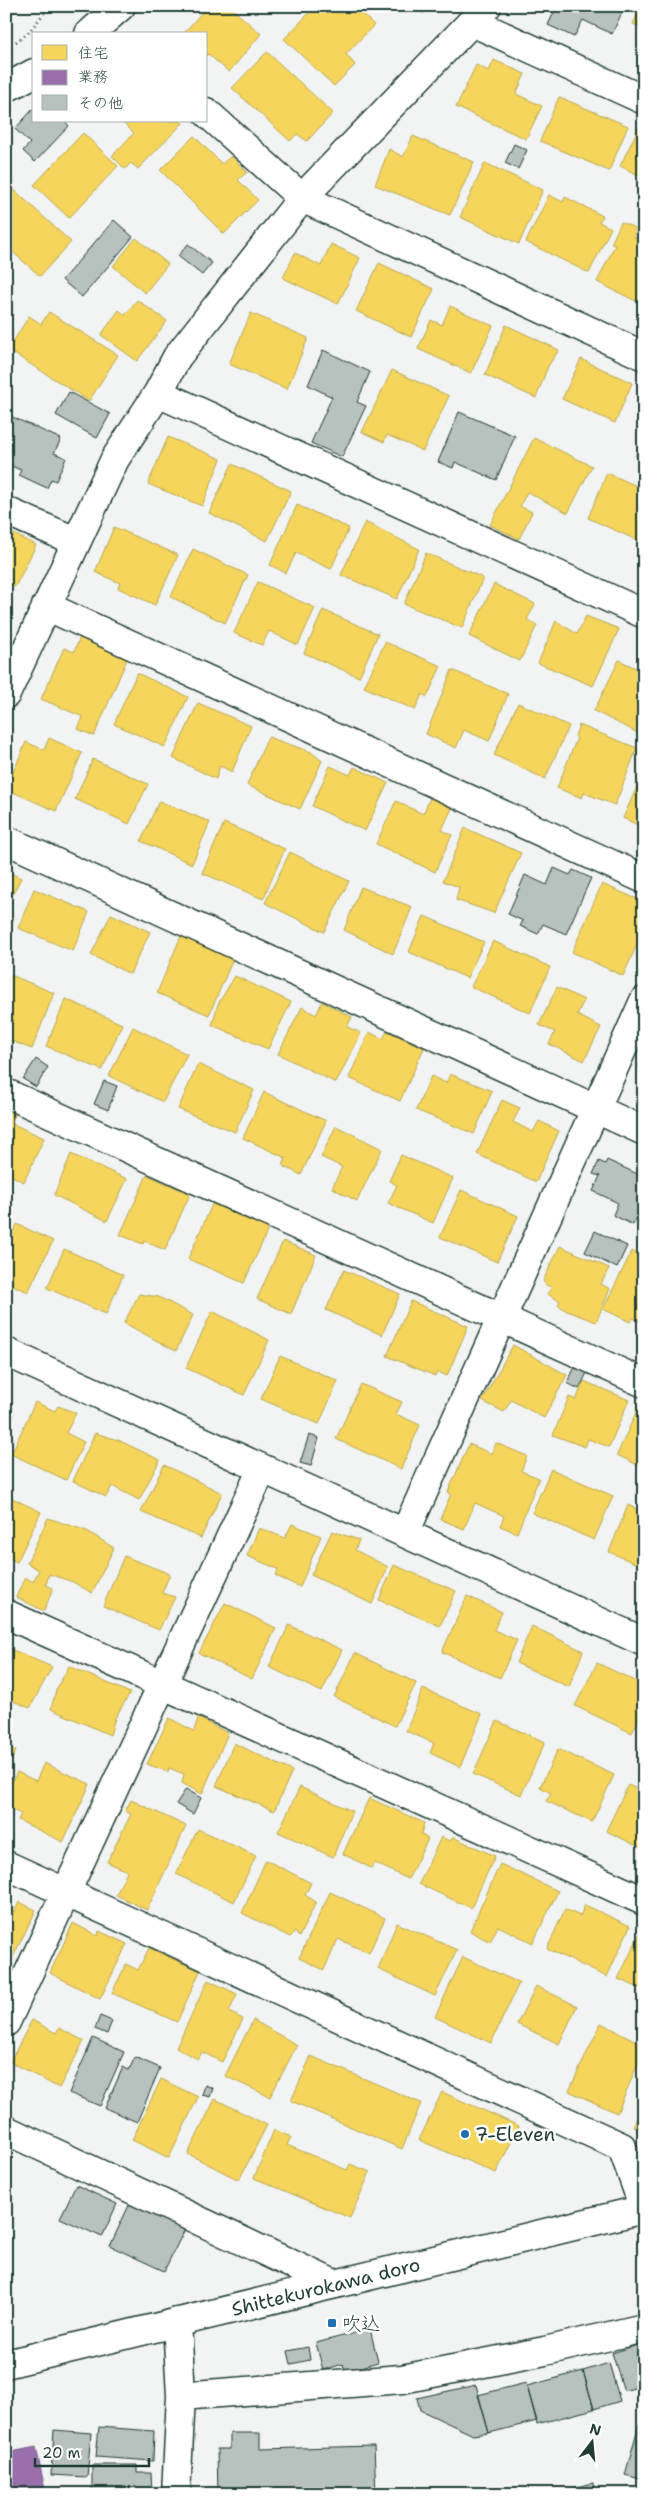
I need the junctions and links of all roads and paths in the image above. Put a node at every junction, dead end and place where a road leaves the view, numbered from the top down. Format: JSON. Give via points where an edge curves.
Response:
{"nodes":[{"id":1,"x":50,"y":6,"type":"edge"},
{"id":2,"x":121,"y":6,"type":"edge"},
{"id":3,"x":480,"y":14,"type":"edge"},
{"id":4,"x":91,"y":32,"type":"edge"},
{"id":5,"x":13,"y":44,"type":"dead end"},
{"id":6,"x":32,"y":74,"type":"edge"},
{"id":7,"x":6,"y":88,"type":"edge"},
{"id":8,"x":644,"y":100,"type":"edge"},
{"id":9,"x":208,"y":114,"type":"edge"},
{"id":10,"x":302,"y":198,"type":"junction"},
{"id":11,"x":644,"y":356,"type":"edge"},
{"id":12,"x":158,"y":392,"type":"junction"},
{"id":13,"x":6,"y":511,"type":"edge"},
{"id":14,"x":75,"y":541,"type":"junction"},
{"id":15,"x":46,"y":606,"type":"junction"},
{"id":16,"x":644,"y":614,"type":"edge"},
{"id":17,"x":6,"y":694,"type":"edge"},
{"id":18,"x":6,"y":840,"type":"edge"},
{"id":19,"x":644,"y":878,"type":"edge"},
{"id":20,"x":644,"y":1001,"type":"edge"},
{"id":21,"x":6,"y":1094,"type":"edge"},
{"id":22,"x":595,"y":1109,"type":"junction"},
{"id":23,"x":644,"y":1131,"type":"edge"},
{"id":24,"x":501,"y":1318,"type":"junction"},
{"id":25,"x":6,"y":1352,"type":"edge"},
{"id":26,"x":644,"y":1383,"type":"edge"},
{"id":27,"x":262,"y":1469,"type":"junction"},
{"id":28,"x":405,"y":1533,"type":"junction"},
{"id":29,"x":6,"y":1614,"type":"edge"},
{"id":30,"x":644,"y":1642,"type":"edge"},
{"id":31,"x":162,"y":1684,"type":"junction"},
{"id":32,"x":6,"y":1865,"type":"edge"},
{"id":33,"x":66,"y":1892,"type":"junction"},
{"id":34,"x":644,"y":1901,"type":"edge"},
{"id":35,"x":6,"y":2022,"type":"edge"},
{"id":36,"x":6,"y":2130,"type":"edge"},
{"id":37,"x":644,"y":2208,"type":"edge"},
{"id":38,"x":334,"y":2284,"type":"junction"},
{"id":39,"x":177,"y":2322,"type":"junction"},
{"id":40,"x":644,"y":2328,"type":"edge"},
{"id":41,"x":6,"y":2364,"type":"edge"},
{"id":42,"x":182,"y":2396,"type":"junction"},
{"id":43,"x":176,"y":2494,"type":"edge"}],
"edges":[{"from":1,"to":5,"type":"path","via":[[28,33]]},
{"from":2,"to":4,"type":"street"},
{"from":3,"to":8,"type":"street"},
{"from":3,"to":10,"type":"street"},
{"from":6,"to":7,"type":"street"},
{"from":9,"to":10,"type":"street"},
{"from":10,"to":11,"type":"street"},
{"from":10,"to":12,"type":"street","via":[[177,357]]},
{"from":12,"to":14,"type":"street","via":[[115,459]]},
{"from":12,"to":16,"type":"street"},
{"from":13,"to":14,"type":"street"},
{"from":14,"to":15,"type":"street"},
{"from":15,"to":17,"type":"street"},
{"from":15,"to":19,"type":"street"},
{"from":18,"to":22,"type":"street"},
{"from":20,"to":22,"type":"street"},
{"from":21,"to":24,"type":"street"},
{"from":22,"to":23,"type":"street"},
{"from":22,"to":24,"type":"street"},
{"from":24,"to":26,"type":"street"},
{"from":24,"to":28,"type":"street"},
{"from":25,"to":27,"type":"street"},
{"from":27,"to":28,"type":"street"},
{"from":27,"to":31,"type":"street"},
{"from":28,"to":30,"type":"street"},
{"from":29,"to":31,"type":"street"},
{"from":31,"to":33,"type":"street"},
{"from":31,"to":34,"type":"street"},
{"from":32,"to":33,"type":"street"},
{"from":33,"to":35,"type":"street"},
{"from":33,"to":37,"type":"street","via":[[622,2147]]},
{"from":36,"to":38,"type":"street"},
{"from":37,"to":38,"type":"street","name":"Shittekurokawa doro"},
{"from":38,"to":39,"type":"street","name":"Shittekurokawa doro"},
{"from":39,"to":41,"type":"street","name":"Shittekurokawa doro"},
{"from":39,"to":42,"type":"street"},
{"from":40,"to":42,"type":"street","via":[[402,2380]]},
{"from":42,"to":43,"type":"street"}]}
